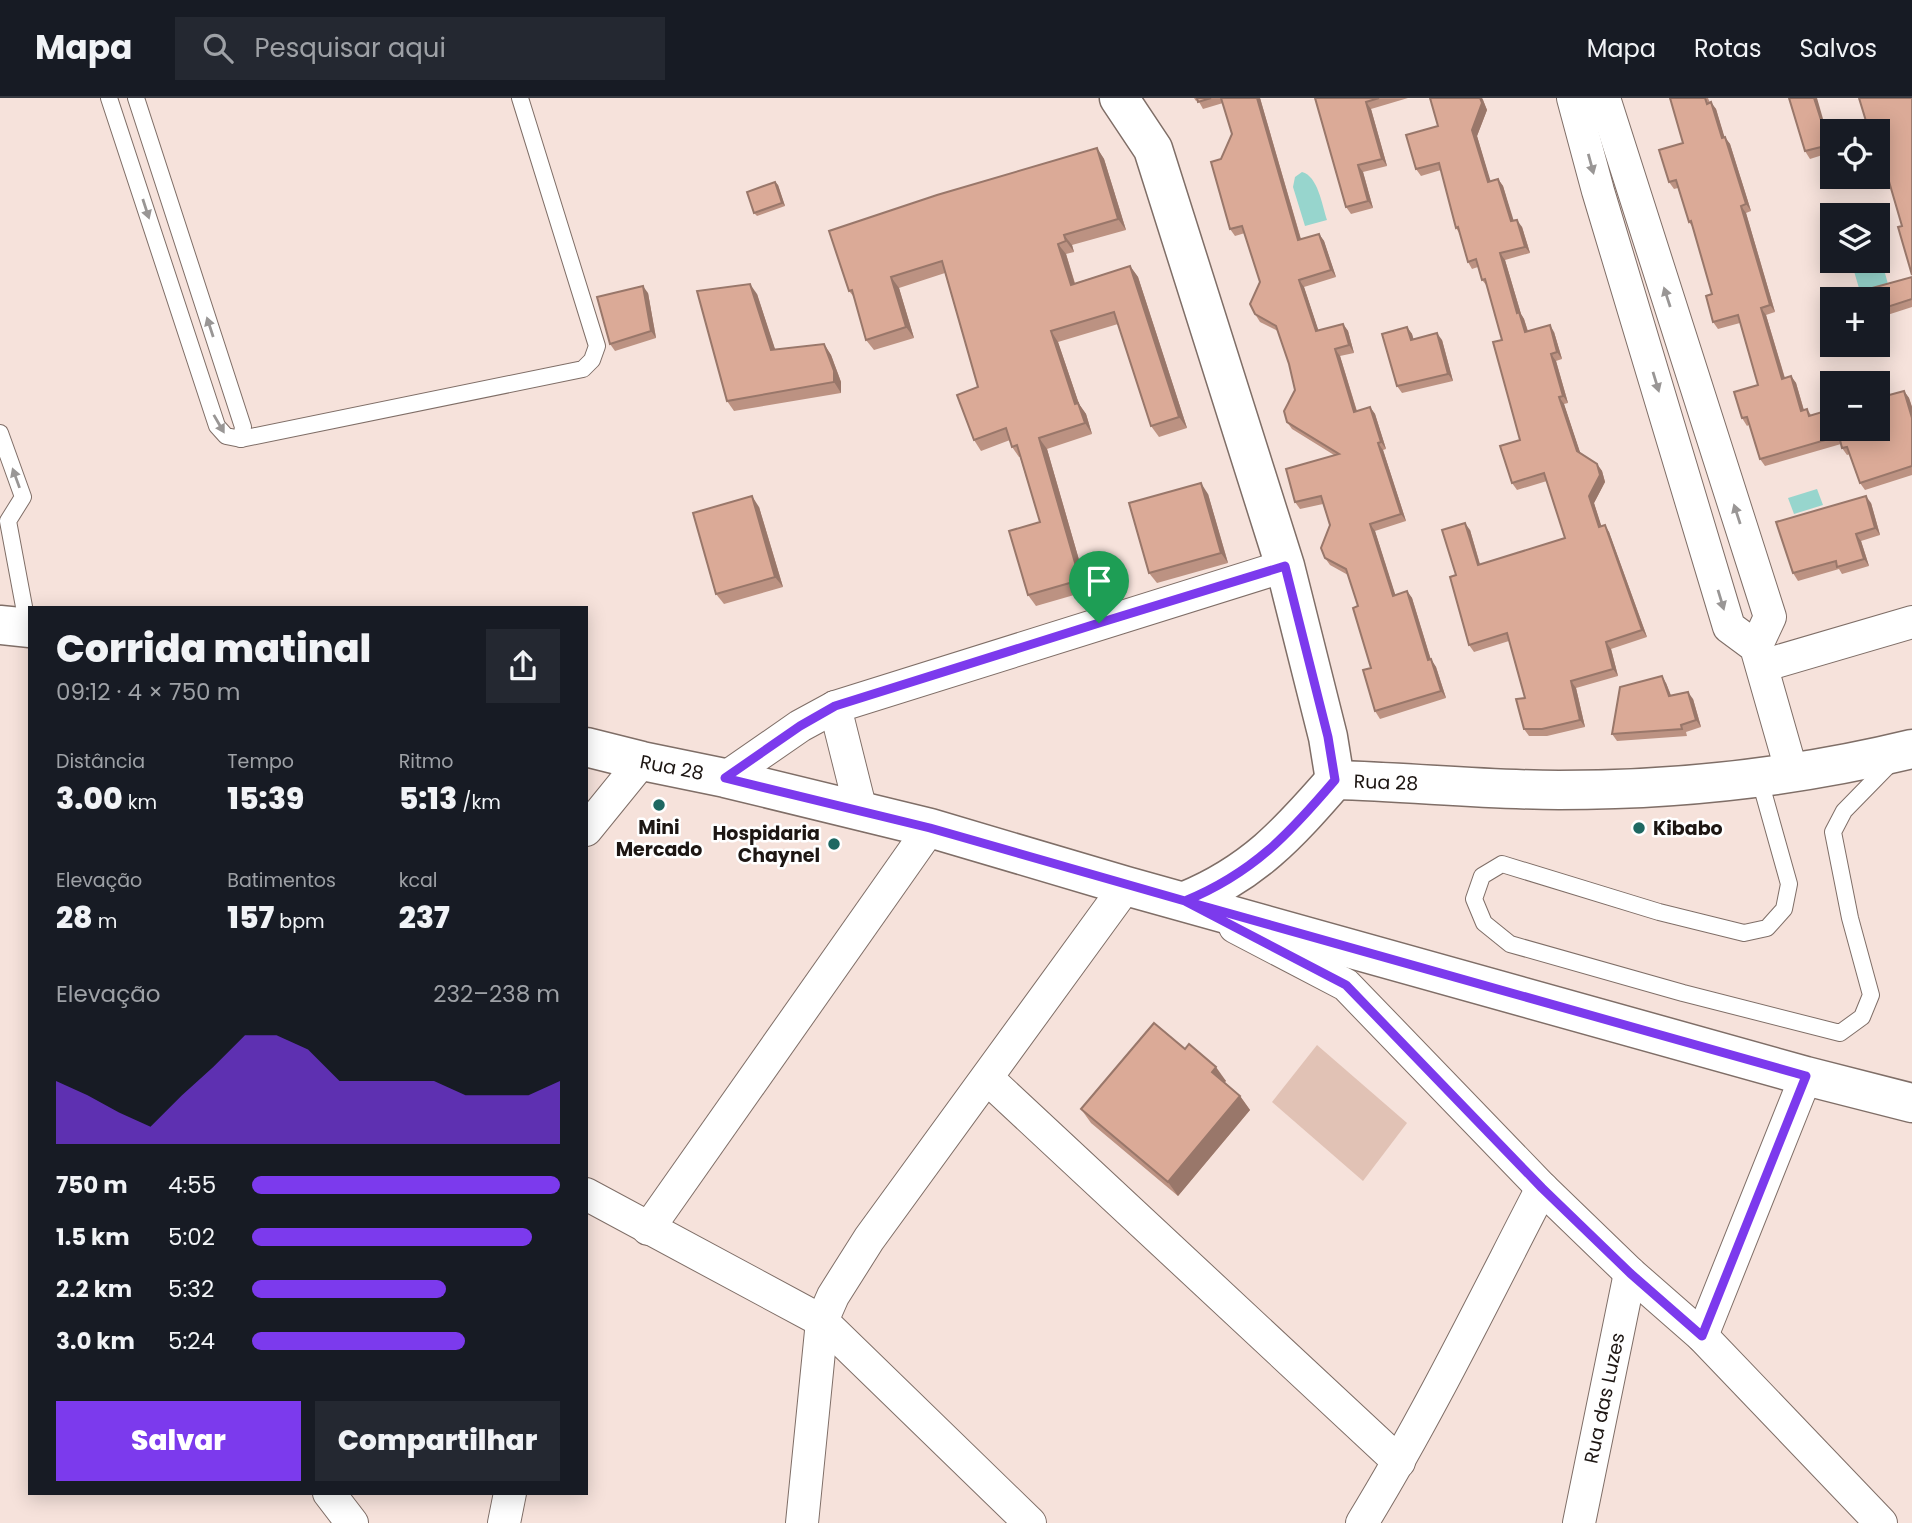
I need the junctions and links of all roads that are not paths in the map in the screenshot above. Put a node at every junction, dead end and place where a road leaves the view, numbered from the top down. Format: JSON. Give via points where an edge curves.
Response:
{"nodes":[{"id":1,"x":110,"y":98,"type":"edge"},
{"id":2,"x":136,"y":98,"type":"edge"},
{"id":3,"x":520,"y":98,"type":"edge"},
{"id":4,"x":1119,"y":98,"type":"edge"},
{"id":5,"x":1141,"y":98,"type":"edge"},
{"id":6,"x":1573,"y":98,"type":"edge"},
{"id":7,"x":1604,"y":98,"type":"edge"},
{"id":8,"x":1153,"y":149,"type":"junction"},
{"id":9,"x":156,"y":160,"type":"junction"},
{"id":10,"x":132,"y":167,"type":"junction"},
{"id":11,"x":0,"y":433,"type":"edge"},
{"id":12,"x":241,"y":439,"type":"junction"},
{"id":13,"x":4,"y":519,"type":"edge"},
{"id":14,"x":1285,"y":566,"type":"junction"},
{"id":15,"x":1912,"y":622,"type":"edge"},
{"id":16,"x":19,"y":627,"type":"edge"},
{"id":17,"x":1758,"y":657,"type":"junction"},
{"id":18,"x":835,"y":706,"type":"junction"},
{"id":19,"x":588,"y":748,"type":"edge"},
{"id":20,"x":1907,"y":750,"type":"edge"},
{"id":21,"x":642,"y":761,"type":"junction"},
{"id":22,"x":1775,"y":775,"type":"junction"},
{"id":23,"x":725,"y":778,"type":"junction"},
{"id":24,"x":1335,"y":780,"type":"junction"},
{"id":25,"x":861,"y":811,"type":"junction"},
{"id":26,"x":588,"y":828,"type":"edge"},
{"id":27,"x":930,"y":828,"type":"junction"},
{"id":28,"x":1126,"y":886,"type":"junction"},
{"id":29,"x":1185,"y":901,"type":"junction"},
{"id":30,"x":1806,"y":1076,"type":"junction"},
{"id":31,"x":987,"y":1078,"type":"junction"},
{"id":32,"x":1912,"y":1103,"type":"edge"},
{"id":33,"x":1542,"y":1188,"type":"junction"},
{"id":34,"x":588,"y":1197,"type":"edge"},
{"id":35,"x":648,"y":1229,"type":"junction"},
{"id":36,"x":1630,"y":1273,"type":"junction"},
{"id":37,"x":822,"y":1321,"type":"junction"},
{"id":38,"x":1702,"y":1336,"type":"junction"},
{"id":39,"x":1399,"y":1462,"type":"junction"},
{"id":40,"x":330,"y":1495,"type":"edge"},
{"id":41,"x":510,"y":1495,"type":"edge"},
{"id":42,"x":352,"y":1523,"type":"edge"},
{"id":43,"x":504,"y":1523,"type":"edge"},
{"id":44,"x":802,"y":1523,"type":"edge"},
{"id":45,"x":1030,"y":1523,"type":"edge"},
{"id":46,"x":1362,"y":1523,"type":"edge"},
{"id":47,"x":1579,"y":1523,"type":"edge"},
{"id":48,"x":1881,"y":1523,"type":"edge"}],
"edges":[{"from":1,"to":10,"type":"lane"},
{"from":2,"to":9,"type":"lane"},
{"from":3,"to":12,"type":"lane","via":[[597,346],[592,360],[583,369]]},
{"from":4,"to":8,"type":"street"},
{"from":5,"to":8,"type":"street"},
{"from":6,"to":17,"type":"street","one_way":true,"via":[[1729,626]]},
{"from":17,"to":7,"type":"street","one_way":true,"via":[[1770,617]]},
{"from":8,"to":14,"type":"street"},
{"from":9,"to":10,"type":"lane"},
{"from":12,"to":9,"type":"lane","one_way":true,"via":[[243,427]]},
{"from":10,"to":12,"type":"lane","one_way":true,"via":[[217,426],[226,436]]},
{"from":13,"to":11,"type":"lane","one_way":true,"via":[[23,496]]},
{"from":13,"to":16,"type":"lane"},
{"from":14,"to":18,"type":"street"},
{"from":14,"to":24,"type":"street"},
{"from":15,"to":17,"type":"street"},
{"from":17,"to":22,"type":"street"},
{"from":18,"to":23,"type":"street"},
{"from":18,"to":25,"type":"street"},
{"from":19,"to":21,"type":"street","name":"Rua 28"},
{"from":20,"to":22,"type":"street","name":"Rua 28"},
{"from":20,"to":22,"type":"lane","via":[[1844,811],[1833,832],[1871,995],[1862,1017],[1840,1032],[1510,944],[1483,923],[1474,900],[1482,876],[1502,864],[1744,933],[1767,928],[1784,909],[1789,884]]},
{"from":21,"to":23,"type":"street","name":"Rua 28"},
{"from":21,"to":26,"type":"street"},
{"from":22,"to":24,"type":"street","name":"Rua 28","via":[[1557,790]]},
{"from":23,"to":25,"type":"street","name":"Rua 28"},
{"from":24,"to":29,"type":"street","name":"Rua 28","via":[[1269,851],[1239,873]]},
{"from":25,"to":27,"type":"street","name":"Rua 28"},
{"from":27,"to":28,"type":"street","name":"Rua 28"},
{"from":27,"to":35,"type":"street"},
{"from":28,"to":29,"type":"street","name":"Rua 28"},
{"from":28,"to":31,"type":"street"},
{"from":29,"to":30,"type":"street"},
{"from":29,"to":33,"type":"street","via":[[1346,985]]},
{"from":30,"to":32,"type":"street"},
{"from":30,"to":38,"type":"street"},
{"from":31,"to":37,"type":"street","via":[[869,1239]]},
{"from":31,"to":39,"type":"street"},
{"from":33,"to":36,"type":"street"},
{"from":33,"to":39,"type":"street"},
{"from":34,"to":35,"type":"street"},
{"from":35,"to":37,"type":"street"},
{"from":36,"to":38,"type":"street"},
{"from":36,"to":47,"type":"street","name":"Rua das Luzes"},
{"from":37,"to":44,"type":"street"},
{"from":37,"to":45,"type":"street"},
{"from":38,"to":48,"type":"street"},
{"from":39,"to":46,"type":"street"},
{"from":40,"to":42,"type":"street"},
{"from":41,"to":43,"type":"street"}]}
